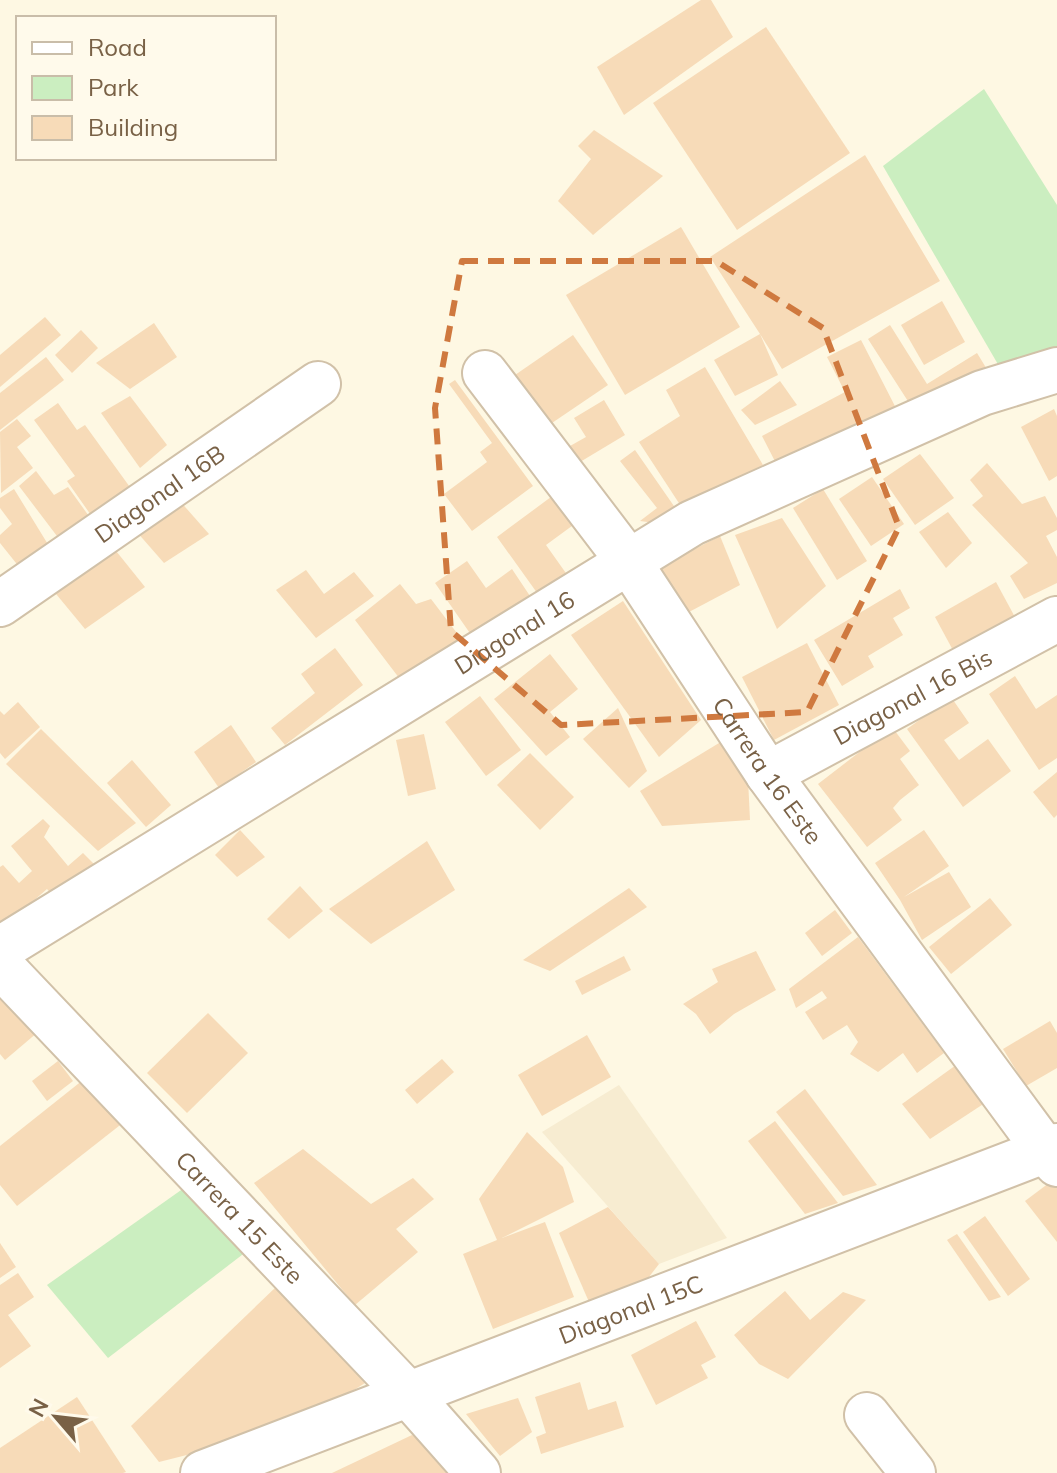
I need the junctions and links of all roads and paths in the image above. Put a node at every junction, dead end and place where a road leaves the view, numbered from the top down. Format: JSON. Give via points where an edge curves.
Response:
{"nodes":[{"id":1,"x":1057,"y":370,"type":"edge"},
{"id":2,"x":485,"y":373,"type":"dead end"},
{"id":3,"x":318,"y":384,"type":"dead end"},
{"id":4,"x":629,"y":562,"type":"junction"},
{"id":5,"x":0,"y":604,"type":"edge"},
{"id":6,"x":1054,"y":626,"type":"edge"},
{"id":7,"x":768,"y":774,"type":"junction"},
{"id":8,"x":0,"y":949,"type":"edge"},
{"id":9,"x":0,"y":965,"type":"edge"},
{"id":10,"x":1053,"y":1153,"type":"edge"},
{"id":11,"x":408,"y":1394,"type":"junction"},
{"id":12,"x":867,"y":1415,"type":"dead end"},
{"id":13,"x":203,"y":1473,"type":"edge"},
{"id":14,"x":478,"y":1473,"type":"edge"},
{"id":15,"x":913,"y":1473,"type":"edge"}],
"edges":[{"from":1,"to":4,"type":"street","name":"Diagonal 16","via":[[982,393],[692,523]]},
{"from":2,"to":4,"type":"street","name":"Carrera 16 Este"},
{"from":3,"to":5,"type":"street","name":"Diagonal 16B"},
{"from":4,"to":7,"type":"street","name":"Carrera 16 Este"},
{"from":4,"to":8,"type":"street","name":"Diagonal 16"},
{"from":6,"to":7,"type":"street","name":"Diagonal 16 Bis"},
{"from":7,"to":10,"type":"street","name":"Carrera 16 Este"},
{"from":9,"to":11,"type":"street","name":"Carrera 15 Este"},
{"from":10,"to":11,"type":"street","name":"Diagonal 15C"},
{"from":11,"to":13,"type":"street","name":"Diagonal 15C"},
{"from":11,"to":14,"type":"street","name":"Carrera 15 Este"},
{"from":12,"to":15,"type":"street"}]}
